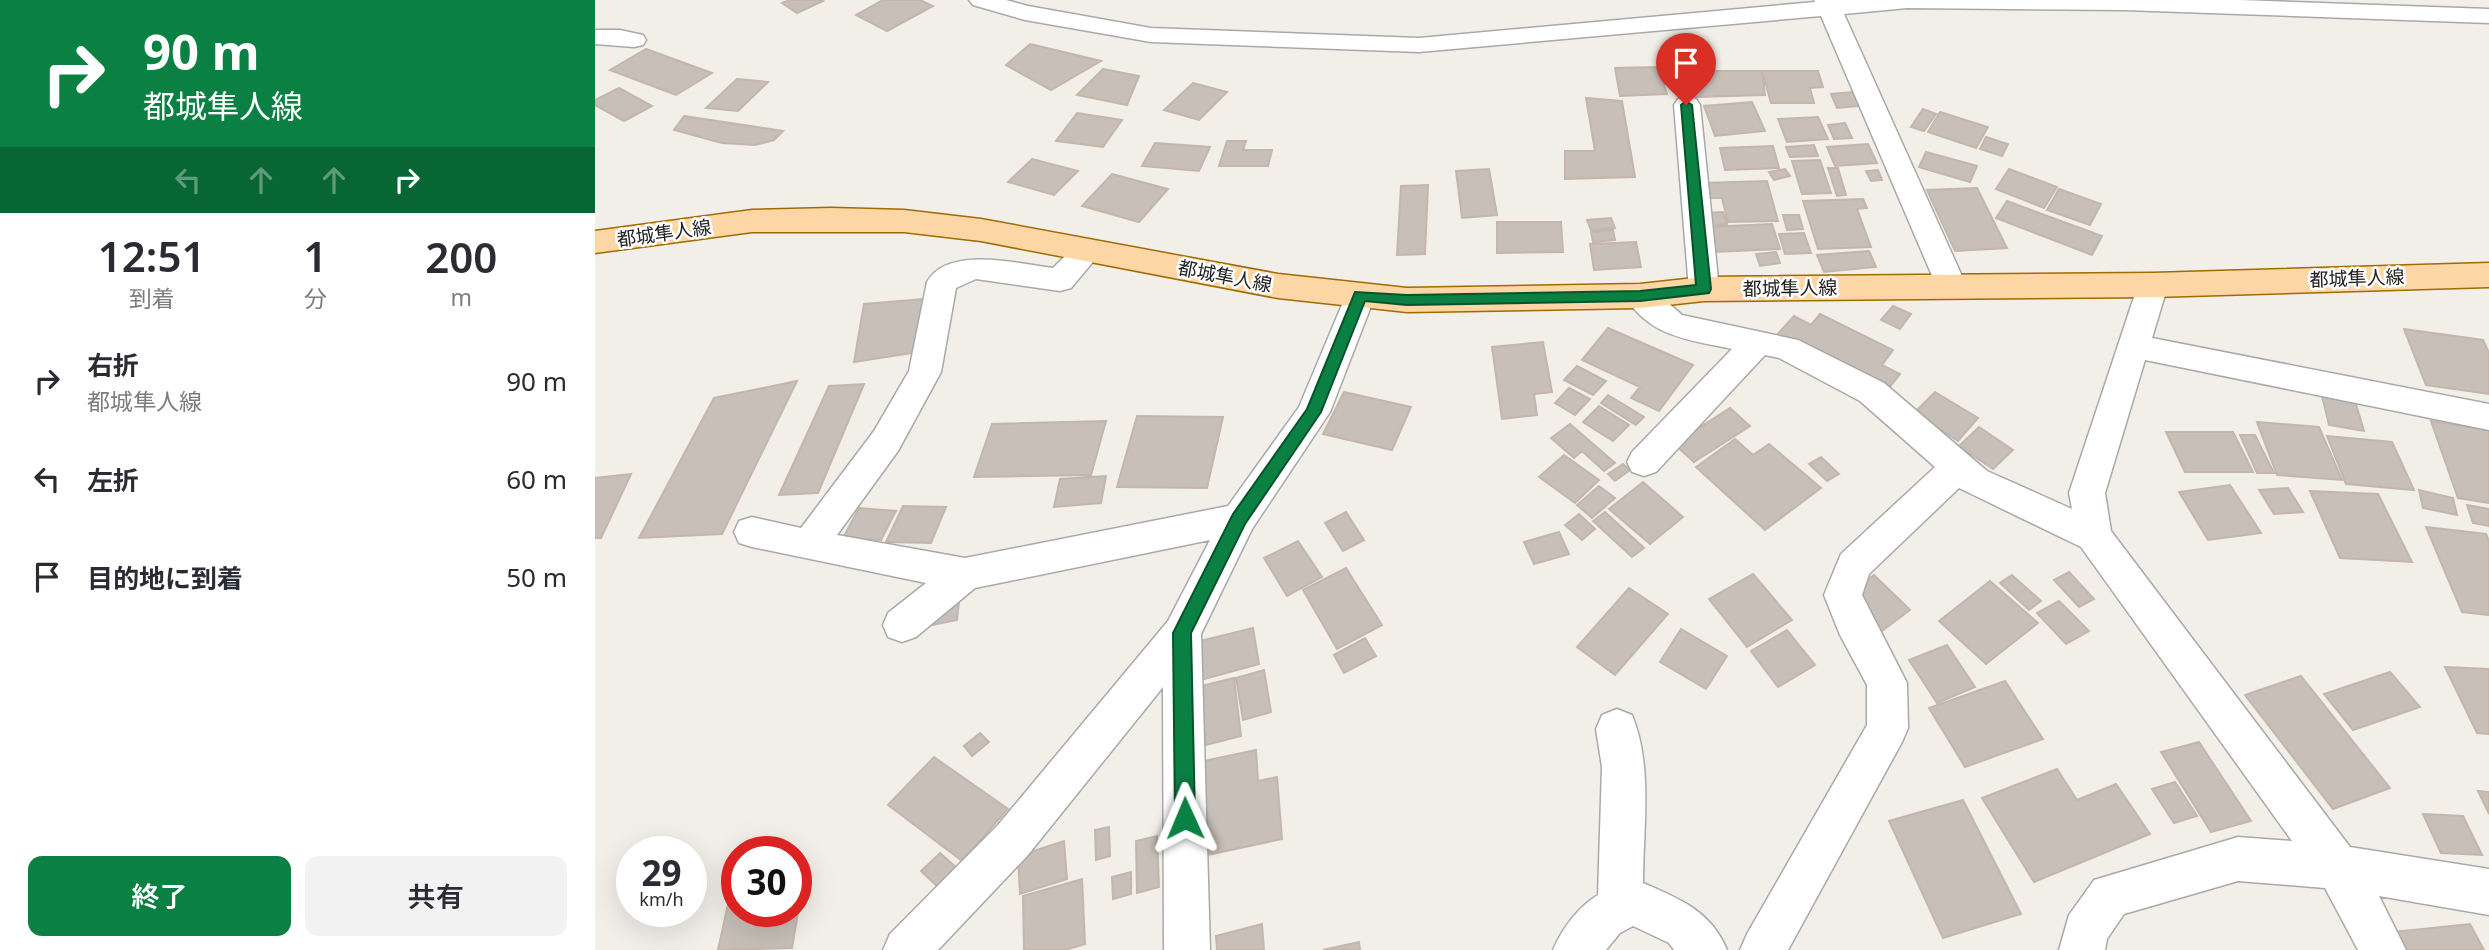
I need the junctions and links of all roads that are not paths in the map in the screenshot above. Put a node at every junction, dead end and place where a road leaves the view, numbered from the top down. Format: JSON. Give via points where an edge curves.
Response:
{"nodes":[{"id":1,"x":981,"y":0,"type":"edge"},
{"id":2,"x":1828,"y":4,"type":"edge"},
{"id":3,"x":2489,"y":16,"type":"edge"},
{"id":4,"x":595,"y":37,"type":"edge"},
{"id":5,"x":634,"y":40,"type":"dead end"},
{"id":6,"x":1686,"y":105,"type":"dead end"},
{"id":7,"x":595,"y":242,"type":"edge"},
{"id":8,"x":1088,"y":250,"type":"junction"},
{"id":9,"x":2489,"y":275,"type":"edge"},
{"id":10,"x":1951,"y":285,"type":"junction"},
{"id":11,"x":2153,"y":285,"type":"junction"},
{"id":12,"x":1704,"y":289,"type":"junction"},
{"id":13,"x":1360,"y":296,"type":"junction"},
{"id":14,"x":1640,"y":296,"type":"junction"},
{"id":15,"x":1758,"y":342,"type":"junction"},
{"id":16,"x":2134,"y":346,"type":"junction"},
{"id":17,"x":2489,"y":417,"type":"edge"},
{"id":18,"x":1644,"y":462,"type":"dead end"},
{"id":19,"x":1958,"y":467,"type":"junction"},
{"id":20,"x":1239,"y":519,"type":"junction"},
{"id":21,"x":752,"y":531,"type":"dead end"},
{"id":22,"x":2094,"y":536,"type":"junction"},
{"id":23,"x":809,"y":545,"type":"junction"},
{"id":24,"x":965,"y":574,"type":"junction"},
{"id":25,"x":902,"y":625,"type":"dead end"},
{"id":26,"x":1182,"y":633,"type":"junction"},
{"id":27,"x":1617,"y":729,"type":"dead end"},
{"id":28,"x":2338,"y":867,"type":"junction"},
{"id":29,"x":2489,"y":892,"type":"edge"},
{"id":30,"x":1620,"y":908,"type":"junction"},
{"id":31,"x":907,"y":950,"type":"edge"},
{"id":32,"x":1187,"y":950,"type":"edge"},
{"id":33,"x":1576,"y":950,"type":"edge"},
{"id":34,"x":1704,"y":950,"type":"edge"},
{"id":35,"x":1763,"y":950,"type":"edge"},
{"id":36,"x":2082,"y":950,"type":"edge"},
{"id":37,"x":2383,"y":950,"type":"edge"}],
"edges":[{"from":1,"to":2,"type":"street","via":[[1025,13],[1151,35],[1419,45]]},
{"from":2,"to":3,"type":"street","via":[[2124,3]]},
{"from":2,"to":10,"type":"street"},
{"from":4,"to":5,"type":"street"},
{"from":6,"to":12,"type":"street"},
{"from":7,"to":8,"type":"main road","name":"都城隼人線","via":[[752,221],[831,219],[981,230]]},
{"from":8,"to":13,"type":"main road","name":"都城隼人線","via":[[1279,286]]},
{"from":8,"to":23,"type":"street","via":[[1060,280],[973,268],[942,282],[925,372],[886,441]]},
{"from":9,"to":11,"type":"main road","name":"都城隼人線"},
{"from":10,"to":11,"type":"main road","name":"都城隼人線"},
{"from":10,"to":12,"type":"main road","name":"都城隼人線"},
{"from":11,"to":16,"type":"street"},
{"from":12,"to":14,"type":"main road","name":"都城隼人線"},
{"from":13,"to":14,"type":"main road","name":"都城隼人線","via":[[1407,300]]},
{"from":13,"to":20,"type":"street","via":[[1313,412]]},
{"from":14,"to":15,"type":"street","via":[[1673,324]]},
{"from":15,"to":18,"type":"street"},
{"from":15,"to":19,"type":"street","via":[[1787,348],[1872,392]]},
{"from":16,"to":17,"type":"street"},
{"from":16,"to":22,"type":"street","via":[[2087,493]]},
{"from":19,"to":22,"type":"street","via":[[1975,481]]},
{"from":19,"to":35,"type":"street","via":[[1854,565],[1843,595],[1887,683],[1887,728]]},
{"from":20,"to":24,"type":"street"},
{"from":20,"to":26,"type":"street"},
{"from":21,"to":23,"type":"street"},
{"from":22,"to":28,"type":"street"},
{"from":23,"to":24,"type":"street"},
{"from":24,"to":25,"type":"street"},
{"from":26,"to":31,"type":"street","via":[[1013,840]]},
{"from":26,"to":32,"type":"street"},
{"from":27,"to":30,"type":"street","via":[[1623,767]]},
{"from":28,"to":29,"type":"street"},
{"from":28,"to":36,"type":"street","via":[[2238,859],[2110,896],[2085,931]]},
{"from":28,"to":37,"type":"street"},
{"from":30,"to":33,"type":"street","via":[[1604,916]]},
{"from":30,"to":34,"type":"street","via":[[1632,901],[1685,927]]}]}
